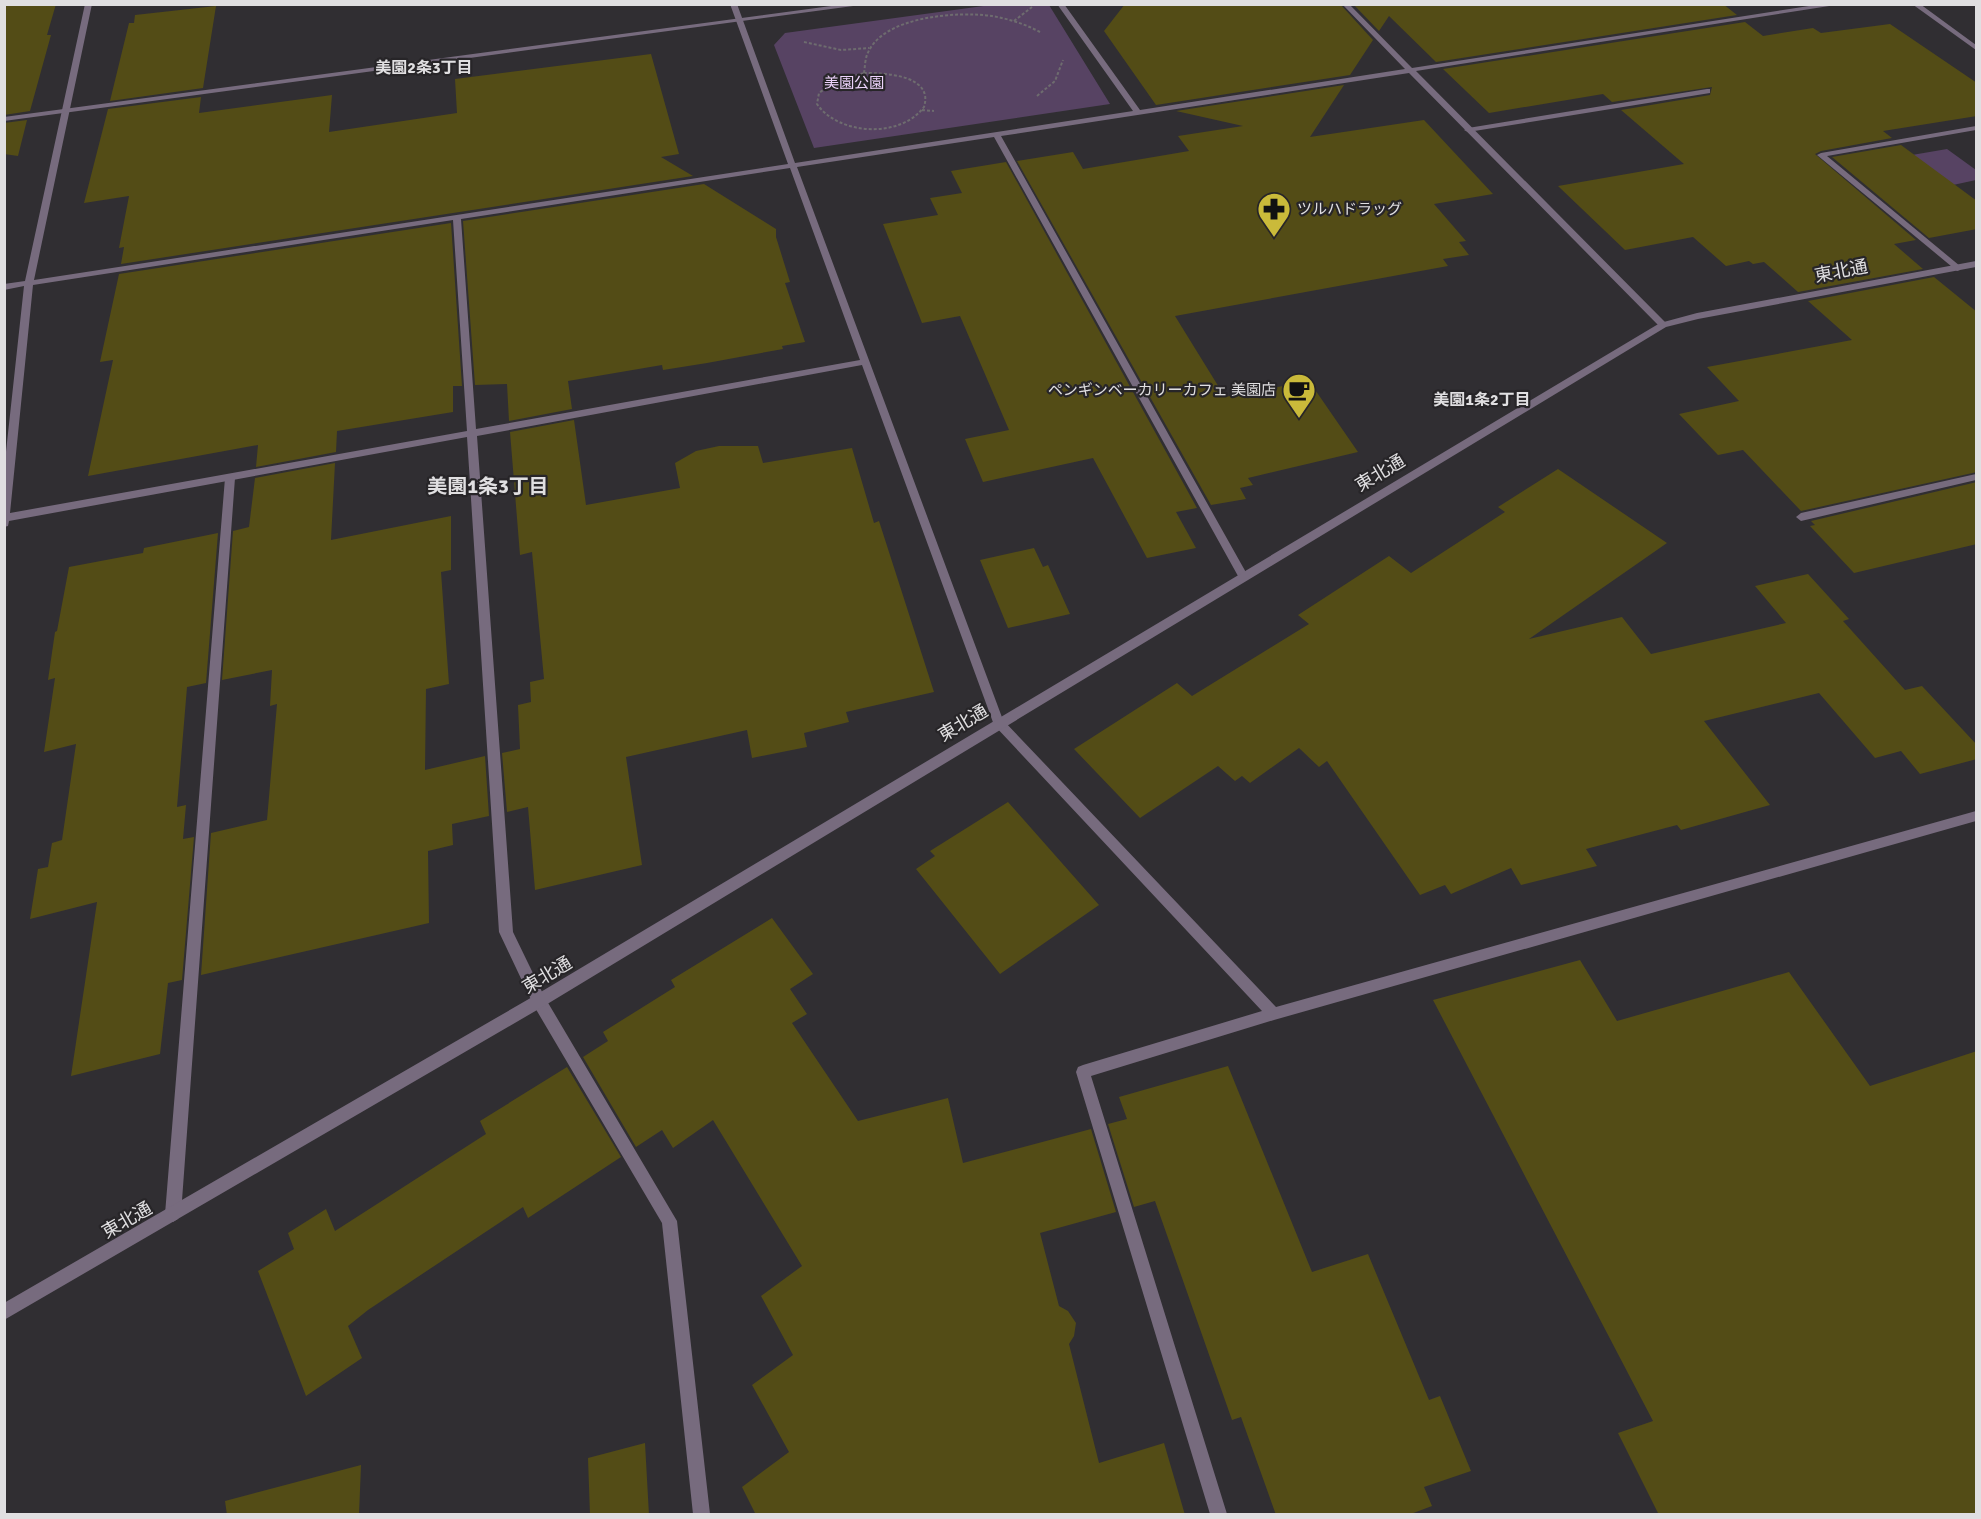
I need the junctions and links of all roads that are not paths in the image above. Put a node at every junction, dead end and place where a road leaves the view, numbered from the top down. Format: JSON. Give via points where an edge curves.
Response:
{"nodes":[{"id":1,"x":89,"y":4,"type":"edge"},
{"id":2,"x":734,"y":4,"type":"edge"},
{"id":3,"x":865,"y":4,"type":"edge"},
{"id":4,"x":1060,"y":4,"type":"edge"},
{"id":5,"x":1345,"y":4,"type":"edge"},
{"id":6,"x":1839,"y":4,"type":"edge"},
{"id":7,"x":1915,"y":4,"type":"edge"},
{"id":8,"x":739,"y":21,"type":"junction"},
{"id":9,"x":1977,"y":48,"type":"edge"},
{"id":10,"x":1411,"y":71,"type":"junction"},
{"id":11,"x":1707,"y":91,"type":"dead end"},
{"id":12,"x":66,"y":110,"type":"junction"},
{"id":13,"x":1138,"y":112,"type":"junction"},
{"id":14,"x":4,"y":119,"type":"edge"},
{"id":15,"x":1977,"y":128,"type":"edge"},
{"id":16,"x":1468,"y":130,"type":"junction"},
{"id":17,"x":996,"y":133,"type":"junction"},
{"id":18,"x":792,"y":164,"type":"junction"},
{"id":19,"x":457,"y":216,"type":"junction"},
{"id":20,"x":1977,"y":264,"type":"edge"},
{"id":21,"x":1957,"y":268,"type":"junction"},
{"id":22,"x":29,"y":283,"type":"junction"},
{"id":23,"x":4,"y":287,"type":"edge"},
{"id":24,"x":1663,"y":325,"type":"junction"},
{"id":25,"x":864,"y":362,"type":"junction"},
{"id":26,"x":473,"y":434,"type":"junction"},
{"id":27,"x":1977,"y":477,"type":"edge"},
{"id":28,"x":230,"y":478,"type":"junction"},
{"id":29,"x":1801,"y":516,"type":"dead end"},
{"id":30,"x":5,"y":518,"type":"edge"},
{"id":31,"x":4,"y":523,"type":"edge"},
{"id":32,"x":1243,"y":576,"type":"junction"},
{"id":33,"x":998,"y":722,"type":"junction"},
{"id":34,"x":1977,"y":816,"type":"edge"},
{"id":35,"x":539,"y":1001,"type":"junction"},
{"id":36,"x":1274,"y":1014,"type":"junction"},
{"id":37,"x":173,"y":1214,"type":"junction"},
{"id":38,"x":4,"y":1312,"type":"edge"},
{"id":39,"x":701,"y":1515,"type":"edge"},
{"id":40,"x":1218,"y":1515,"type":"edge"}],
"edges":[{"from":1,"to":12,"type":"street"},
{"from":2,"to":8,"type":"street"},
{"from":3,"to":8,"type":"street"},
{"from":4,"to":13,"type":"street"},
{"from":5,"to":10,"type":"street"},
{"from":6,"to":10,"type":"street"},
{"from":7,"to":9,"type":"street"},
{"from":8,"to":12,"type":"street"},
{"from":8,"to":18,"type":"street"},
{"from":10,"to":13,"type":"street"},
{"from":10,"to":16,"type":"street"},
{"from":11,"to":16,"type":"street"},
{"from":12,"to":14,"type":"street"},
{"from":12,"to":22,"type":"street"},
{"from":13,"to":17,"type":"street"},
{"from":15,"to":21,"type":"street","via":[[1821,155]]},
{"from":16,"to":24,"type":"street"},
{"from":17,"to":18,"type":"street"},
{"from":17,"to":32,"type":"street"},
{"from":18,"to":19,"type":"street"},
{"from":18,"to":25,"type":"street"},
{"from":19,"to":22,"type":"street"},
{"from":19,"to":26,"type":"street"},
{"from":20,"to":21,"type":"street","name":"東北通"},
{"from":21,"to":24,"type":"street","name":"東北通"},
{"from":22,"to":23,"type":"street"},
{"from":22,"to":30,"type":"street"},
{"from":24,"to":32,"type":"street","name":"東北通"},
{"from":25,"to":26,"type":"street"},
{"from":25,"to":33,"type":"street"},
{"from":26,"to":28,"type":"street"},
{"from":26,"to":35,"type":"street","via":[[506,932]]},
{"from":27,"to":29,"type":"street"},
{"from":28,"to":30,"type":"street"},
{"from":28,"to":37,"type":"street"},
{"from":30,"to":31,"type":"street"},
{"from":32,"to":33,"type":"street","name":"東北通"},
{"from":33,"to":35,"type":"street","name":"東北通"},
{"from":33,"to":36,"type":"street"},
{"from":34,"to":36,"type":"street"},
{"from":35,"to":37,"type":"street","name":"東北通"},
{"from":35,"to":39,"type":"street","via":[[669,1221]]},
{"from":36,"to":40,"type":"street","via":[[1083,1072]]},
{"from":37,"to":38,"type":"street","name":"東北通"}]}
